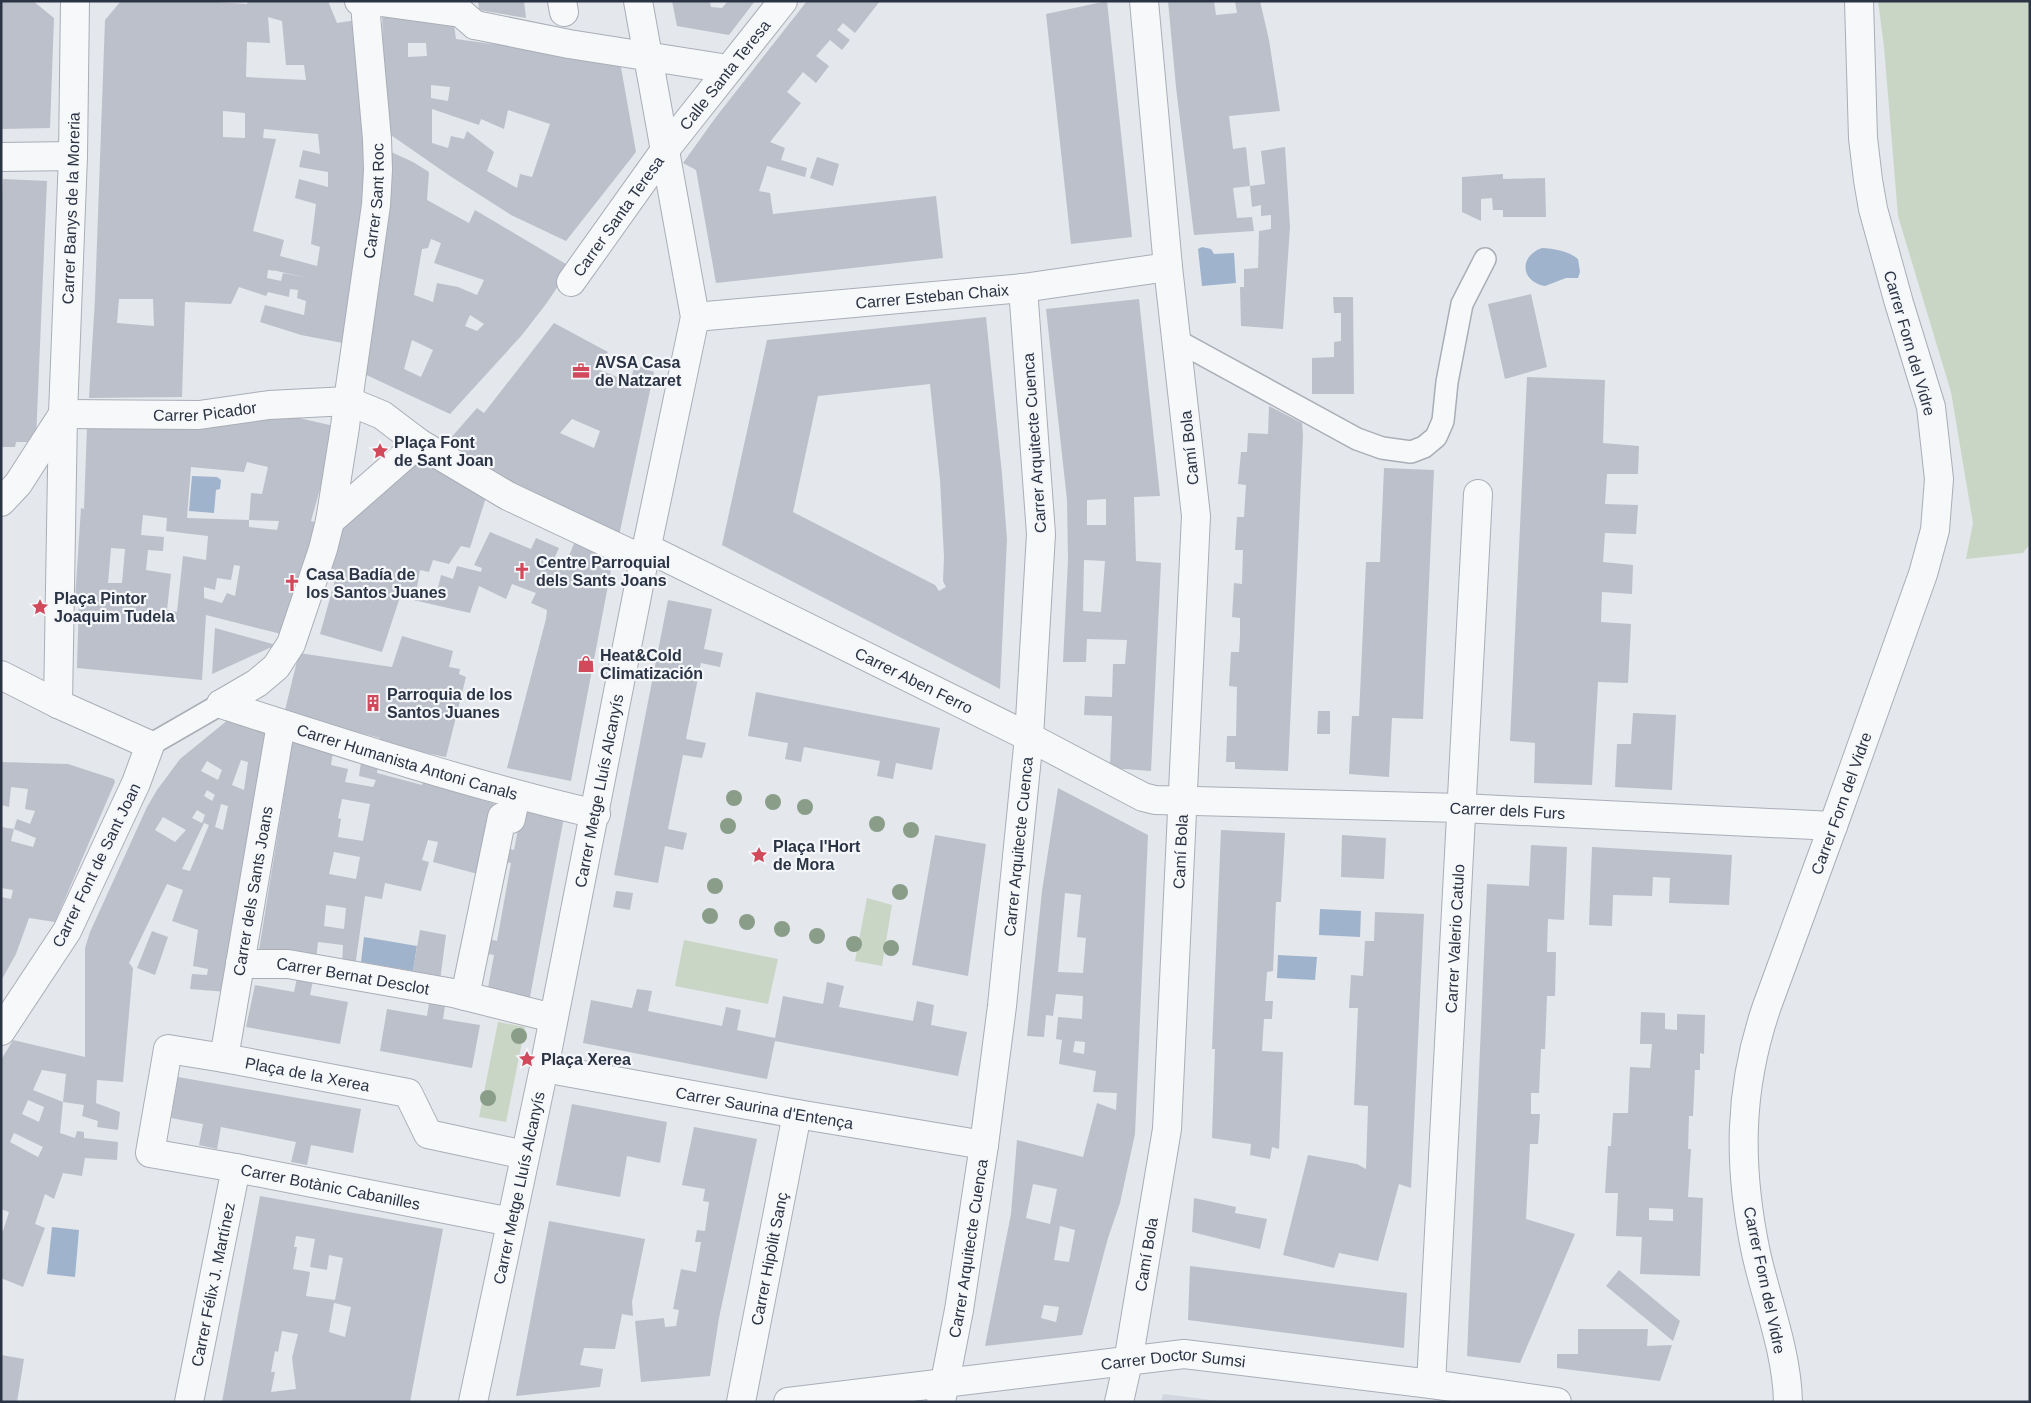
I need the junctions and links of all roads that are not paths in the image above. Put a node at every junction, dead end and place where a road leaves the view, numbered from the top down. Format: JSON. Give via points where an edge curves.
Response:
{"nodes":[{"id":1,"x":75,"y":1,"type":"edge"},
{"id":2,"x":638,"y":1,"type":"edge"},
{"id":3,"x":783,"y":1,"type":"edge"},
{"id":4,"x":1144,"y":1,"type":"edge"},
{"id":5,"x":1859,"y":1,"type":"edge"},
{"id":6,"x":362,"y":3,"type":"edge"},
{"id":7,"x":647,"y":55,"type":"junction"},
{"id":8,"x":728,"y":69,"type":"junction"},
{"id":9,"x":665,"y":150,"type":"junction"},
{"id":10,"x":74,"y":156,"type":"junction"},
{"id":11,"x":1,"y":157,"type":"edge"},
{"id":12,"x":1485,"y":259,"type":"dead end"},
{"id":13,"x":1168,"y":267,"type":"junction"},
{"id":14,"x":571,"y":282,"type":"dead end"},
{"id":15,"x":1023,"y":288,"type":"junction"},
{"id":16,"x":695,"y":317,"type":"junction"},
{"id":17,"x":1176,"y":340,"type":"junction"},
{"id":18,"x":348,"y":401,"type":"junction"},
{"id":19,"x":63,"y":414,"type":"junction"},
{"id":20,"x":419,"y":443,"type":"junction"},
{"id":21,"x":1478,"y":494,"type":"dead end"},
{"id":22,"x":1,"y":502,"type":"edge"},
{"id":23,"x":330,"y":521,"type":"junction"},
{"id":24,"x":646,"y":554,"type":"junction"},
{"id":25,"x":1,"y":674,"type":"edge"},
{"id":26,"x":58,"y":704,"type":"junction"},
{"id":27,"x":221,"y":704,"type":"junction"},
{"id":28,"x":281,"y":724,"type":"junction"},
{"id":29,"x":1030,"y":737,"type":"junction"},
{"id":30,"x":150,"y":745,"type":"junction"},
{"id":31,"x":516,"y":795,"type":"junction"},
{"id":32,"x":1182,"y":801,"type":"junction"},
{"id":33,"x":1461,"y":808,"type":"junction"},
{"id":34,"x":596,"y":814,"type":"junction"},
{"id":35,"x":1833,"y":826,"type":"junction"},
{"id":36,"x":240,"y":964,"type":"junction"},
{"id":37,"x":465,"y":996,"type":"junction"},
{"id":38,"x":553,"y":1018,"type":"junction"},
{"id":39,"x":1,"y":1031,"type":"edge"},
{"id":40,"x":224,"y":1058,"type":"junction"},
{"id":41,"x":544,"y":1068,"type":"junction"},
{"id":42,"x":797,"y":1114,"type":"junction"},
{"id":43,"x":984,"y":1145,"type":"junction"},
{"id":44,"x":150,"y":1153,"type":"joint"},
{"id":45,"x":525,"y":1156,"type":"junction"},
{"id":46,"x":236,"y":1168,"type":"junction"},
{"id":47,"x":511,"y":1222,"type":"junction"},
{"id":48,"x":1128,"y":1362,"type":"junction"},
{"id":49,"x":1431,"y":1384,"type":"junction"},
{"id":50,"x":943,"y":1392,"type":"edge"},
{"id":51,"x":189,"y":1402,"type":"edge"},
{"id":52,"x":473,"y":1402,"type":"edge"},
{"id":53,"x":741,"y":1402,"type":"edge"},
{"id":54,"x":788,"y":1402,"type":"edge"},
{"id":55,"x":1119,"y":1402,"type":"edge"},
{"id":56,"x":1557,"y":1402,"type":"edge"},
{"id":57,"x":1788,"y":1402,"type":"edge"}],
"edges":[{"from":1,"to":10,"type":"street","name":"Carrer Banys de la Moreria"},
{"from":2,"to":7,"type":"street","name":"Carrer Metge Lluís Alcanyís"},
{"from":3,"to":8,"type":"street","name":"Calle Santa Teresa"},
{"from":4,"to":13,"type":"street","name":"Camí Bola"},
{"from":5,"to":35,"type":"street","name":"Carrer Forn del Vidre","via":[[1862,138],[1873,210],[1931,407],[1938,488],[1935,530],[1923,574]]},
{"from":6,"to":7,"type":"street","via":[[381,2],[461,13],[475,25],[569,44]]},
{"from":6,"to":18,"type":"street","name":"Carrer Sant Roc","via":[[377,139],[377,179],[372,237]]},
{"from":7,"to":8,"type":"street"},
{"from":7,"to":9,"type":"street","name":"Carrer Metge Lluís Alcanyís"},
{"from":8,"to":9,"type":"street","name":"Calle Santa Teresa"},
{"from":9,"to":14,"type":"street","name":"Carrer Santa Teresa"},
{"from":9,"to":16,"type":"street","name":"Carrer Metge Lluís Alcanyís"},
{"from":10,"to":11,"type":"street"},
{"from":10,"to":19,"type":"street","name":"Carrer Banys de la Moreria"},
{"from":12,"to":17,"type":"lane","via":[[1462,304],[1443,421],[1436,437],[1411,452],[1382,448],[1357,439]]},
{"from":13,"to":15,"type":"street","name":"Carrer Esteban Chaix"},
{"from":13,"to":17,"type":"street","name":"Camí Bola"},
{"from":15,"to":16,"type":"street","name":"Carrer Esteban Chaix"},
{"from":15,"to":29,"type":"street","name":"Carrer Arquitecte Cuenca","via":[[1041,534]]},
{"from":16,"to":24,"type":"street","name":"Carrer Metge Lluís Alcanyís"},
{"from":17,"to":32,"type":"street","name":"Camí Bola","via":[[1196,516]]},
{"from":18,"to":19,"type":"street","name":"Carrer Picador","via":[[269,405],[199,415]]},
{"from":18,"to":20,"type":"street","via":[[382,415]]},
{"from":18,"to":23,"type":"street"},
{"from":19,"to":22,"type":"street","via":[[18,484]]},
{"from":19,"to":26,"type":"street"},
{"from":20,"to":23,"type":"street"},
{"from":20,"to":24,"type":"street","name":"Carrer Aben Ferro","via":[[508,496]]},
{"from":21,"to":33,"type":"street","name":"Carrer Valerio Catulo"},
{"from":23,"to":27,"type":"street","via":[[291,644],[276,667],[257,683]]},
{"from":24,"to":29,"type":"street","name":"Carrer Aben Ferro"},
{"from":24,"to":34,"type":"street","name":"Carrer Metge Lluís Alcanyís"},
{"from":25,"to":26,"type":"street"},
{"from":26,"to":30,"type":"street"},
{"from":27,"to":28,"type":"street","name":"Carrer Humanista Antoni Canals"},
{"from":27,"to":30,"type":"lane"},
{"from":28,"to":31,"type":"street","name":"Carrer Humanista Antoni Canals"},
{"from":28,"to":36,"type":"street","name":"Carrer dels Sants Joans"},
{"from":29,"to":32,"type":"street","name":"Carrer Aben Ferro","via":[[1143,796]]},
{"from":29,"to":43,"type":"street","name":"Carrer Arquitecte Cuenca"},
{"from":30,"to":39,"type":"street","name":"Carrer Font de Sant Joan","via":[[136,783],[67,931]]},
{"from":31,"to":34,"type":"street","name":"Carrer Humanista Antoni Canals"},
{"from":31,"to":37,"type":"street","via":[[511,819],[502,817]]},
{"from":32,"to":33,"type":"street","name":"Carrer dels Furs"},
{"from":32,"to":48,"type":"street","name":"Camí Bola","via":[[1166,1128]]},
{"from":33,"to":35,"type":"street","name":"Carrer dels Furs"},
{"from":33,"to":49,"type":"street","name":"Carrer Valerio Catulo"},
{"from":34,"to":38,"type":"street","name":"Carrer Metge Lluís Alcanyís"},
{"from":35,"to":57,"type":"street","name":"Carrer Forn del Vidre","via":[[1757,1034],[1745,1093],[1745,1173],[1749,1215],[1783,1362]]},
{"from":36,"to":37,"type":"street","name":"Carrer Bernat Desclot","via":[[288,964]]},
{"from":36,"to":40,"type":"street","name":"Carrer dels Sants Joans"},
{"from":37,"to":38,"type":"street","name":"Carrer Bernat Desclot"},
{"from":38,"to":41,"type":"street","name":"Carrer Metge Lluís Alcanyís"},
{"from":40,"to":44,"type":"street","name":"Plaça de la Xerea","via":[[168,1049]]},
{"from":40,"to":45,"type":"street","name":"Plaça de la Xerea","via":[[408,1093],[428,1134]]},
{"from":41,"to":42,"type":"street","name":"Carrer Saurina d'Entença"},
{"from":41,"to":45,"type":"street","name":"Carrer Metge Lluís Alcanyís"},
{"from":42,"to":43,"type":"street","name":"Carrer Saurina d'Entença"},
{"from":42,"to":53,"type":"street","name":"Carrer Hipòlit Sanç"},
{"from":43,"to":50,"type":"street","name":"Carrer Arquitecte Cuenca"},
{"from":44,"to":46,"type":"street","name":"Carrer Botànic Cabanilles"},
{"from":45,"to":47,"type":"street","name":"Carrer Metge Lluís Alcanyís"},
{"from":46,"to":47,"type":"street","name":"Carrer Botànic Cabanilles"},
{"from":46,"to":51,"type":"street","name":"Carrer Félix J. Martínez"},
{"from":47,"to":52,"type":"street","name":"Carrer Metge Lluís Alcanyís"},
{"from":48,"to":49,"type":"street","name":"Carrer Doctor Sumsi","via":[[1184,1354]]},
{"from":48,"to":50,"type":"street","name":"Carrer Doctor Sumsi"},
{"from":48,"to":55,"type":"street","name":"Camí Bola"},
{"from":49,"to":56,"type":"street","name":"Carrer Doctor Sumsi"},
{"from":50,"to":54,"type":"street","name":"Carrer Doctor Sumsi"}]}
